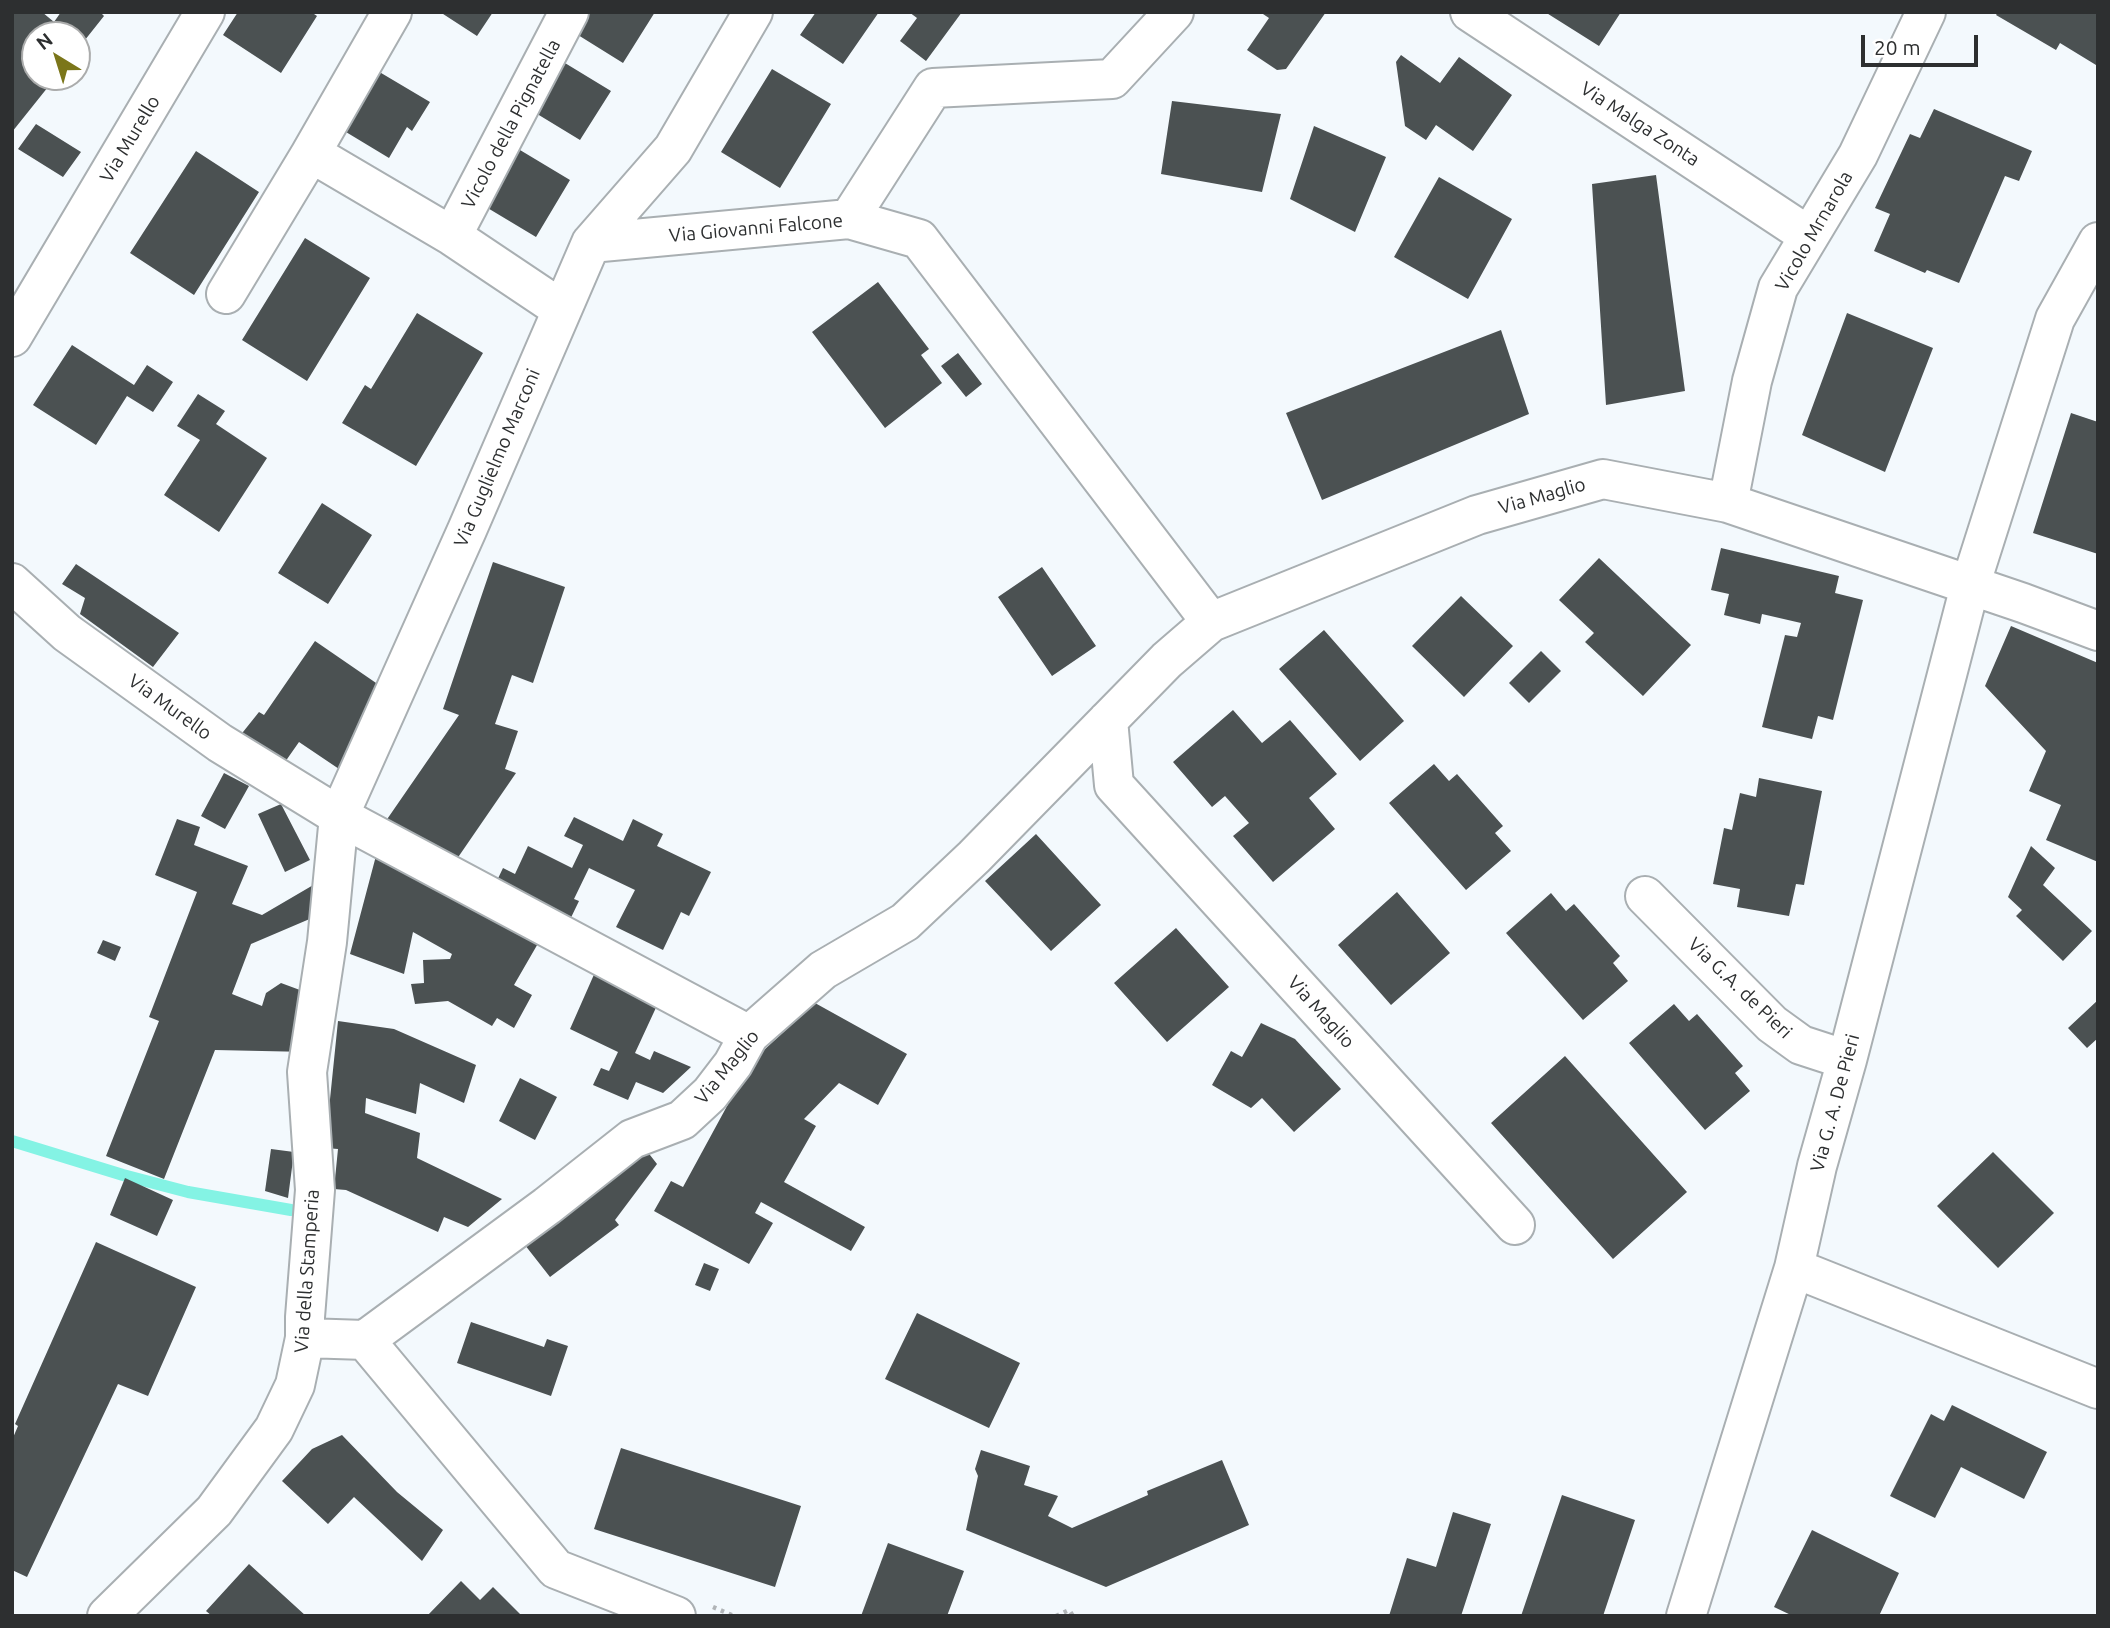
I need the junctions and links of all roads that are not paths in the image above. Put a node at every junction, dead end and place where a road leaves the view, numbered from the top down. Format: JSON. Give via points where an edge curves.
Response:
{"nodes":[{"id":1,"x":205,"y":12,"type":"edge"},
{"id":2,"x":392,"y":12,"type":"edge"},
{"id":3,"x":569,"y":12,"type":"edge"},
{"id":4,"x":753,"y":12,"type":"edge"},
{"id":5,"x":1174,"y":12,"type":"edge"},
{"id":6,"x":1470,"y":12,"type":"edge"},
{"id":7,"x":1926,"y":12,"type":"edge"},
{"id":8,"x":311,"y":153,"type":"junction"},
{"id":9,"x":849,"y":219,"type":"junction"},
{"id":10,"x":452,"y":236,"type":"junction"},
{"id":11,"x":1809,"y":236,"type":"junction"},
{"id":12,"x":2098,"y":242,"type":"edge"},
{"id":13,"x":591,"y":243,"type":"junction"},
{"id":14,"x":226,"y":294,"type":"dead end"},
{"id":15,"x":561,"y":309,"type":"junction"},
{"id":16,"x":12,"y":337,"type":"edge"},
{"id":17,"x":1728,"y":503,"type":"junction"},
{"id":18,"x":12,"y":583,"type":"edge"},
{"id":19,"x":1970,"y":586,"type":"junction"},
{"id":20,"x":1210,"y":622,"type":"junction"},
{"id":21,"x":2098,"y":631,"type":"edge"},
{"id":22,"x":1108,"y":720,"type":"junction"},
{"id":23,"x":339,"y":816,"type":"junction"},
{"id":24,"x":1645,"y":896,"type":"dead end"},
{"id":25,"x":327,"y":942,"type":"joint"},
{"id":26,"x":749,"y":1035,"type":"junction"},
{"id":27,"x":1847,"y":1060,"type":"junction"},
{"id":28,"x":1514,"y":1225,"type":"dead end"},
{"id":29,"x":1794,"y":1268,"type":"junction"},
{"id":30,"x":305,"y":1338,"type":"junction"},
{"id":31,"x":365,"y":1340,"type":"junction"},
{"id":32,"x":2098,"y":1389,"type":"edge"},
{"id":33,"x":107,"y":1616,"type":"edge"},
{"id":34,"x":676,"y":1616,"type":"edge"},
{"id":35,"x":1686,"y":1616,"type":"edge"}],
"edges":[{"from":1,"to":16,"type":"street","name":"Via Murello"},
{"from":2,"to":8,"type":"street"},
{"from":3,"to":10,"type":"street","name":"Vicolo della Pignatella"},
{"from":4,"to":13,"type":"street","name":"Via Guglielmo Marconi","via":[[673,149]]},
{"from":5,"to":9,"type":"street","via":[[1112,79],[933,88]]},
{"from":6,"to":11,"type":"street","name":"Via Malga Zonta"},
{"from":7,"to":11,"type":"street","name":"Vicolo Mrnarola","via":[[1858,155]]},
{"from":8,"to":10,"type":"street"},
{"from":8,"to":14,"type":"street"},
{"from":9,"to":13,"type":"street","name":"Via Giovanni Falcone"},
{"from":9,"to":20,"type":"street","name":"Via Giovanni Falcone","via":[[919,239]]},
{"from":10,"to":15,"type":"street"},
{"from":11,"to":17,"type":"street","name":"Vicolo Mrnarola","via":[[1778,288],[1752,381]]},
{"from":12,"to":19,"type":"street","name":"Via G. A. De Pieri","via":[[2054,319]]},
{"from":13,"to":15,"type":"street","name":"Via Guglielmo Marconi"},
{"from":15,"to":23,"type":"street","name":"Via Guglielmo Marconi"},
{"from":17,"to":19,"type":"street","name":"Via Maglio"},
{"from":17,"to":20,"type":"street","name":"Via Maglio","via":[[1603,479],[1477,514]]},
{"from":18,"to":23,"type":"street","name":"Via Murello","via":[[67,633],[220,743]]},
{"from":19,"to":21,"type":"street","name":"Via Maglio"},
{"from":19,"to":27,"type":"street","name":"Via G. A. De Pieri"},
{"from":20,"to":22,"type":"street","name":"Via Maglio"},
{"from":22,"to":26,"type":"street","name":"Via Maglio","via":[[905,922],[823,970]]},
{"from":22,"to":28,"type":"street","name":"Via Maglio","via":[[1114,785]]},
{"from":23,"to":25,"type":"street","name":"Via Guglielmo Marconi"},
{"from":23,"to":26,"type":"street","name":"Via Murello"},
{"from":24,"to":27,"type":"street","name":"Via G.A. de Pieri","via":[[1772,1024],[1801,1045]]},
{"from":25,"to":30,"type":"street","name":"Via della Stamperia","via":[[307,1072],[315,1190]]},
{"from":26,"to":31,"type":"street","name":"Via Maglio","via":[[710,1094],[682,1120],[632,1139]]},
{"from":27,"to":29,"type":"street","name":"Via G. A. De Pieri"},
{"from":29,"to":32,"type":"street"},
{"from":29,"to":35,"type":"street","name":"Via G. A. De Pieri"},
{"from":30,"to":31,"type":"street"},
{"from":30,"to":33,"type":"street","name":"Via della Stamperia","via":[[295,1385],[274,1429],[214,1511]]},
{"from":31,"to":34,"type":"street","via":[[556,1569]]}]}
